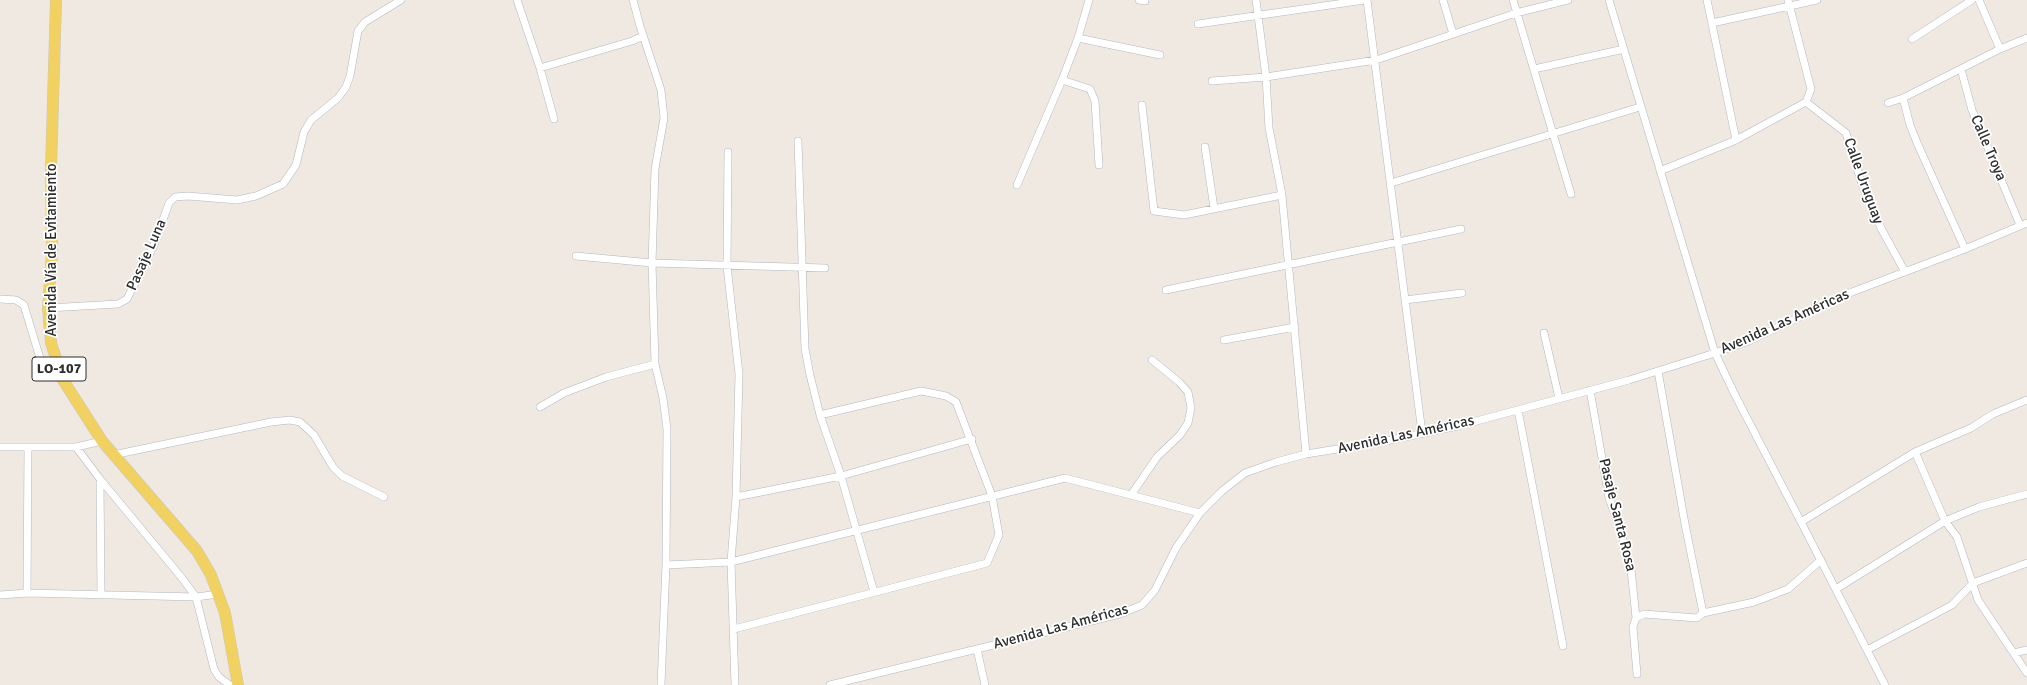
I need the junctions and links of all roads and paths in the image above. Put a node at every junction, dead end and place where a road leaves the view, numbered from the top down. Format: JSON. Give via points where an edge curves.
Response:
{"nodes":[{"id":1,"x":56,"y":0,"type":"edge"},
{"id":2,"x":401,"y":0,"type":"edge"},
{"id":3,"x":517,"y":0,"type":"edge"},
{"id":4,"x":633,"y":0,"type":"edge"},
{"id":5,"x":1089,"y":0,"type":"edge"},
{"id":6,"x":1256,"y":0,"type":"edge"},
{"id":7,"x":1366,"y":0,"type":"edge"},
{"id":8,"x":1443,"y":0,"type":"edge"},
{"id":9,"x":1513,"y":0,"type":"edge"},
{"id":10,"x":1568,"y":0,"type":"edge"},
{"id":11,"x":1609,"y":0,"type":"edge"},
{"id":12,"x":1708,"y":0,"type":"edge"},
{"id":13,"x":1817,"y":0,"type":"edge"},
{"id":14,"x":1972,"y":0,"type":"edge"},
{"id":15,"x":1979,"y":0,"type":"edge"},
{"id":16,"x":1789,"y":3,"type":"edge"},
{"id":17,"x":1516,"y":13,"type":"junction"},
{"id":18,"x":1258,"y":16,"type":"junction"},
{"id":19,"x":1712,"y":23,"type":"junction"},
{"id":20,"x":1198,"y":24,"type":"dead end"},
{"id":21,"x":1452,"y":34,"type":"junction"},
{"id":22,"x":643,"y":36,"type":"junction"},
{"id":23,"x":1078,"y":38,"type":"junction"},
{"id":24,"x":2027,"y":38,"type":"edge"},
{"id":25,"x":1912,"y":39,"type":"dead end"},
{"id":26,"x":1624,"y":49,"type":"junction"},
{"id":27,"x":2000,"y":49,"type":"junction"},
{"id":28,"x":1160,"y":55,"type":"dead end"},
{"id":29,"x":1376,"y":60,"type":"junction"},
{"id":30,"x":540,"y":68,"type":"junction"},
{"id":31,"x":1534,"y":69,"type":"junction"},
{"id":32,"x":1961,"y":69,"type":"junction"},
{"id":33,"x":1266,"y":77,"type":"junction"},
{"id":34,"x":1062,"y":80,"type":"junction"},
{"id":35,"x":1212,"y":81,"type":"dead end"},
{"id":36,"x":1903,"y":98,"type":"junction"},
{"id":37,"x":1806,"y":102,"type":"junction"},
{"id":38,"x":1888,"y":103,"type":"dead end"},
{"id":39,"x":1142,"y":105,"type":"dead end"},
{"id":40,"x":1640,"y":106,"type":"junction"},
{"id":41,"x":554,"y":119,"type":"dead end"},
{"id":42,"x":1553,"y":134,"type":"junction"},
{"id":43,"x":1736,"y":140,"type":"junction"},
{"id":44,"x":798,"y":141,"type":"dead end"},
{"id":45,"x":1205,"y":147,"type":"dead end"},
{"id":46,"x":728,"y":152,"type":"dead end"},
{"id":47,"x":1099,"y":165,"type":"dead end"},
{"id":48,"x":1660,"y":171,"type":"junction"},
{"id":49,"x":1390,"y":183,"type":"junction"},
{"id":50,"x":1017,"y":185,"type":"dead end"},
{"id":51,"x":1571,"y":194,"type":"dead end"},
{"id":52,"x":1282,"y":195,"type":"junction"},
{"id":53,"x":1214,"y":208,"type":"junction"},
{"id":54,"x":2024,"y":224,"type":"edge"},
{"id":55,"x":1461,"y":229,"type":"dead end"},
{"id":56,"x":1397,"y":243,"type":"junction"},
{"id":57,"x":1965,"y":249,"type":"junction"},
{"id":58,"x":576,"y":256,"type":"dead end"},
{"id":59,"x":652,"y":263,"type":"junction"},
{"id":60,"x":1289,"y":265,"type":"junction"},
{"id":61,"x":727,"y":266,"type":"junction"},
{"id":62,"x":802,"y":268,"type":"junction"},
{"id":63,"x":825,"y":268,"type":"dead end"},
{"id":64,"x":1904,"y":272,"type":"junction"},
{"id":65,"x":1166,"y":290,"type":"dead end"},
{"id":66,"x":1462,"y":294,"type":"dead end"},
{"id":67,"x":0,"y":299,"type":"edge"},
{"id":68,"x":1405,"y":300,"type":"junction"},
{"id":69,"x":48,"y":308,"type":"junction"},
{"id":70,"x":1295,"y":326,"type":"junction"},
{"id":71,"x":1544,"y":333,"type":"dead end"},
{"id":72,"x":1224,"y":340,"type":"dead end"},
{"id":73,"x":1715,"y":353,"type":"junction"},
{"id":74,"x":1152,"y":360,"type":"dead end"},
{"id":75,"x":655,"y":364,"type":"junction"},
{"id":76,"x":1658,"y":371,"type":"junction"},
{"id":77,"x":63,"y":380,"type":"junction"},
{"id":78,"x":1590,"y":390,"type":"junction"},
{"id":79,"x":1559,"y":398,"type":"junction"},
{"id":80,"x":2027,"y":400,"type":"edge"},
{"id":81,"x":540,"y":407,"type":"dead end"},
{"id":82,"x":1518,"y":410,"type":"junction"},
{"id":83,"x":820,"y":415,"type":"junction"},
{"id":84,"x":1422,"y":433,"type":"junction"},
{"id":85,"x":972,"y":439,"type":"junction"},
{"id":86,"x":102,"y":441,"type":"junction"},
{"id":87,"x":0,"y":447,"type":"edge"},
{"id":88,"x":28,"y":447,"type":"junction"},
{"id":89,"x":76,"y":447,"type":"junction"},
{"id":90,"x":1915,"y":452,"type":"junction"},
{"id":91,"x":113,"y":454,"type":"junction"},
{"id":92,"x":1306,"y":454,"type":"junction"},
{"id":93,"x":841,"y":476,"type":"junction"},
{"id":94,"x":100,"y":479,"type":"junction"},
{"id":95,"x":2027,"y":494,"type":"edge"},
{"id":96,"x":1131,"y":495,"type":"junction"},
{"id":97,"x":992,"y":496,"type":"junction"},
{"id":98,"x":384,"y":497,"type":"dead end"},
{"id":99,"x":736,"y":497,"type":"junction"},
{"id":100,"x":1200,"y":514,"type":"junction"},
{"id":101,"x":1801,"y":522,"type":"junction"},
{"id":102,"x":1945,"y":522,"type":"junction"},
{"id":103,"x":857,"y":530,"type":"junction"},
{"id":104,"x":1821,"y":560,"type":"junction"},
{"id":105,"x":731,"y":562,"type":"junction"},
{"id":106,"x":2027,"y":563,"type":"edge"},
{"id":107,"x":666,"y":566,"type":"junction"},
{"id":108,"x":1973,"y":583,"type":"junction"},
{"id":109,"x":1836,"y":589,"type":"junction"},
{"id":110,"x":874,"y":592,"type":"junction"},
{"id":111,"x":27,"y":593,"type":"junction"},
{"id":112,"x":101,"y":594,"type":"junction"},
{"id":113,"x":218,"y":594,"type":"junction"},
{"id":114,"x":0,"y":595,"type":"edge"},
{"id":115,"x":196,"y":598,"type":"junction"},
{"id":116,"x":1703,"y":613,"type":"junction"},
{"id":117,"x":1636,"y":618,"type":"junction"},
{"id":118,"x":734,"y":629,"type":"junction"},
{"id":119,"x":1563,"y":646,"type":"dead end"},
{"id":120,"x":977,"y":649,"type":"junction"},
{"id":121,"x":1867,"y":650,"type":"junction"},
{"id":122,"x":2027,"y":650,"type":"edge"},
{"id":123,"x":2014,"y":653,"type":"junction"},
{"id":124,"x":2027,"y":673,"type":"edge"},
{"id":125,"x":1637,"y":674,"type":"dead end"},
{"id":126,"x":230,"y":685,"type":"edge"},
{"id":127,"x":238,"y":685,"type":"edge"},
{"id":128,"x":661,"y":685,"type":"edge"},
{"id":129,"x":735,"y":685,"type":"edge"},
{"id":130,"x":830,"y":685,"type":"edge"},
{"id":131,"x":985,"y":685,"type":"edge"},
{"id":132,"x":1885,"y":685,"type":"edge"}],
"edges":[{"from":1,"to":69,"type":"main road","name":"Avenida Vía de Evitamiento","number":"LO-107","via":[[52,252]]},
{"from":2,"to":69,"type":"street","name":"Pasaje Luna","via":[[365,22],[358,31],[346,87],[338,98],[311,120],[304,132],[296,165],[283,184],[256,196],[237,200],[188,196],[175,198],[169,203],[154,245],[127,299],[118,304]]},
{"from":3,"to":30,"type":"street"},
{"from":4,"to":22,"type":"street"},
{"from":5,"to":23,"type":"street"},
{"from":6,"to":18,"type":"street"},
{"from":7,"to":18,"type":"street"},
{"from":7,"to":29,"type":"street"},
{"from":8,"to":21,"type":"street"},
{"from":9,"to":17,"type":"street"},
{"from":10,"to":17,"type":"street"},
{"from":11,"to":26,"type":"street"},
{"from":12,"to":19,"type":"street"},
{"from":13,"to":16,"type":"street"},
{"from":14,"to":25,"type":"street"},
{"from":15,"to":27,"type":"street"},
{"from":16,"to":19,"type":"street"},
{"from":16,"to":37,"type":"street","via":[[1811,89]]},
{"from":17,"to":21,"type":"street"},
{"from":17,"to":31,"type":"street"},
{"from":18,"to":20,"type":"street"},
{"from":18,"to":33,"type":"street"},
{"from":19,"to":43,"type":"street"},
{"from":21,"to":29,"type":"street"},
{"from":22,"to":30,"type":"street"},
{"from":22,"to":59,"type":"street","via":[[661,90],[664,118],[655,169]]},
{"from":23,"to":28,"type":"street"},
{"from":23,"to":34,"type":"street"},
{"from":24,"to":27,"type":"street"},
{"from":26,"to":31,"type":"street"},
{"from":26,"to":40,"type":"street"},
{"from":27,"to":32,"type":"street"},
{"from":29,"to":33,"type":"street"},
{"from":29,"to":49,"type":"street"},
{"from":30,"to":41,"type":"street"},
{"from":31,"to":42,"type":"street"},
{"from":32,"to":36,"type":"street"},
{"from":32,"to":54,"type":"street","name":"Calle Troya","via":[[1972,110]]},
{"from":33,"to":35,"type":"street"},
{"from":33,"to":52,"type":"street","via":[[1269,128]]},
{"from":34,"to":47,"type":"street","via":[[1090,89],[1095,101]]},
{"from":34,"to":50,"type":"street"},
{"from":36,"to":38,"type":"street"},
{"from":36,"to":57,"type":"street","via":[[1918,145]]},
{"from":37,"to":43,"type":"street"},
{"from":37,"to":64,"type":"street","name":"Calle Uruguay","via":[[1846,133],[1863,187]]},
{"from":39,"to":53,"type":"street","via":[[1154,211],[1184,215]]},
{"from":40,"to":42,"type":"street"},
{"from":40,"to":48,"type":"street"},
{"from":42,"to":49,"type":"street"},
{"from":42,"to":51,"type":"street"},
{"from":43,"to":48,"type":"street"},
{"from":44,"to":62,"type":"street"},
{"from":45,"to":53,"type":"street"},
{"from":46,"to":61,"type":"street"},
{"from":48,"to":73,"type":"street"},
{"from":49,"to":56,"type":"street"},
{"from":52,"to":53,"type":"street"},
{"from":52,"to":60,"type":"street"},
{"from":54,"to":57,"type":"street","name":"Avenida Las Américas"},
{"from":55,"to":56,"type":"street"},
{"from":56,"to":60,"type":"street"},
{"from":56,"to":68,"type":"street"},
{"from":57,"to":64,"type":"street","name":"Avenida Las Américas"},
{"from":58,"to":59,"type":"street"},
{"from":59,"to":61,"type":"street"},
{"from":59,"to":75,"type":"street"},
{"from":60,"to":65,"type":"street"},
{"from":60,"to":70,"type":"street"},
{"from":61,"to":62,"type":"street"},
{"from":61,"to":99,"type":"street","via":[[739,374]]},
{"from":62,"to":63,"type":"street"},
{"from":62,"to":83,"type":"street","via":[[805,349]]},
{"from":64,"to":73,"type":"street","name":"Avenida Las Américas","via":[[1852,292],[1749,341]]},
{"from":66,"to":68,"type":"street"},
{"from":67,"to":77,"type":"street","via":[[16,300],[24,304],[42,365],[47,373]]},
{"from":68,"to":84,"type":"street"},
{"from":69,"to":77,"type":"main road","name":"Avenida Vía de Evitamiento","number":"LO-107","via":[[51,343]]},
{"from":70,"to":72,"type":"street"},
{"from":70,"to":92,"type":"street"},
{"from":71,"to":79,"type":"street"},
{"from":73,"to":76,"type":"street","name":"Avenida Las Américas"},
{"from":73,"to":101,"type":"street"},
{"from":74,"to":96,"type":"street","via":[[1188,392],[1191,408],[1188,424],[1157,457]]},
{"from":75,"to":81,"type":"street","via":[[595,381],[564,393]]},
{"from":75,"to":107,"type":"street","via":[[664,398],[667,429]]},
{"from":76,"to":78,"type":"street","name":"Avenida Las Américas"},
{"from":76,"to":116,"type":"street"},
{"from":77,"to":86,"type":"main road","name":"Avenida Vía de Evitamiento","number":"LO-107"},
{"from":78,"to":79,"type":"street","name":"Avenida Las Américas"},
{"from":78,"to":117,"type":"street","name":"Pasaje Santa Rosa","via":[[1609,498],[1631,569]]},
{"from":79,"to":82,"type":"street","name":"Avenida Las Américas"},
{"from":80,"to":90,"type":"street"},
{"from":82,"to":84,"type":"street","name":"Avenida Las Américas"},
{"from":82,"to":119,"type":"street"},
{"from":83,"to":85,"type":"street","via":[[927,391],[946,396],[956,402]]},
{"from":83,"to":93,"type":"street"},
{"from":84,"to":92,"type":"street","name":"Avenida Las Américas"},
{"from":85,"to":93,"type":"street"},
{"from":85,"to":97,"type":"street"},
{"from":86,"to":89,"type":"street"},
{"from":86,"to":91,"type":"main road","name":"Avenida Vía de Evitamiento","number":"LO-107"},
{"from":87,"to":88,"type":"street"},
{"from":88,"to":89,"type":"street"},
{"from":88,"to":111,"type":"street"},
{"from":89,"to":94,"type":"street"},
{"from":90,"to":101,"type":"street"},
{"from":90,"to":102,"type":"street"},
{"from":91,"to":98,"type":"street","via":[[290,420],[300,422],[314,435],[333,467],[342,476]]},
{"from":91,"to":113,"type":"main road","name":"Avenida Vía de Evitamiento","number":"LO-107","via":[[197,551]]},
{"from":92,"to":100,"type":"street","name":"Avenida Las Américas","via":[[1245,473],[1222,491]]},
{"from":93,"to":99,"type":"street"},
{"from":93,"to":103,"type":"street"},
{"from":94,"to":112,"type":"street"},
{"from":94,"to":115,"type":"street"},
{"from":95,"to":102,"type":"street","via":[[1979,507]]},
{"from":96,"to":97,"type":"street","via":[[1065,478]]},
{"from":96,"to":100,"type":"street"},
{"from":97,"to":103,"type":"street"},
{"from":97,"to":110,"type":"street","via":[[999,535],[987,563]]},
{"from":99,"to":105,"type":"street"},
{"from":100,"to":120,"type":"street","name":"Avenida Las Américas","via":[[1176,548],[1155,590],[1142,605],[1120,614]]},
{"from":101,"to":104,"type":"street"},
{"from":102,"to":108,"type":"street","via":[[1957,537]]},
{"from":102,"to":109,"type":"street"},
{"from":103,"to":105,"type":"street"},
{"from":103,"to":110,"type":"street"},
{"from":104,"to":109,"type":"street"},
{"from":104,"to":116,"type":"street","via":[[1788,589],[1754,602]]},
{"from":105,"to":107,"type":"street"},
{"from":105,"to":118,"type":"street"},
{"from":106,"to":108,"type":"street"},
{"from":107,"to":128,"type":"street"},
{"from":108,"to":121,"type":"street","via":[[1952,605]]},
{"from":108,"to":123,"type":"street","via":[[1978,600]]},
{"from":109,"to":121,"type":"street"},
{"from":110,"to":118,"type":"street"},
{"from":111,"to":112,"type":"street"},
{"from":111,"to":114,"type":"street"},
{"from":112,"to":115,"type":"street"},
{"from":113,"to":115,"type":"street"},
{"from":113,"to":127,"type":"main road","name":"Avenida Vía de Evitamiento","number":"LO-107","via":[[225,613]]},
{"from":115,"to":126,"type":"street","via":[[214,669],[218,678]]},
{"from":116,"to":117,"type":"street","via":[[1697,618],[1644,614]]},
{"from":117,"to":125,"type":"street","name":"Pasaje Santa Rosa","via":[[1633,627]]},
{"from":118,"to":129,"type":"street"},
{"from":120,"to":130,"type":"street","name":"Avenida Las Américas"},
{"from":120,"to":131,"type":"street"},
{"from":121,"to":132,"type":"street"},
{"from":122,"to":123,"type":"street"},
{"from":123,"to":124,"type":"street"}]}
